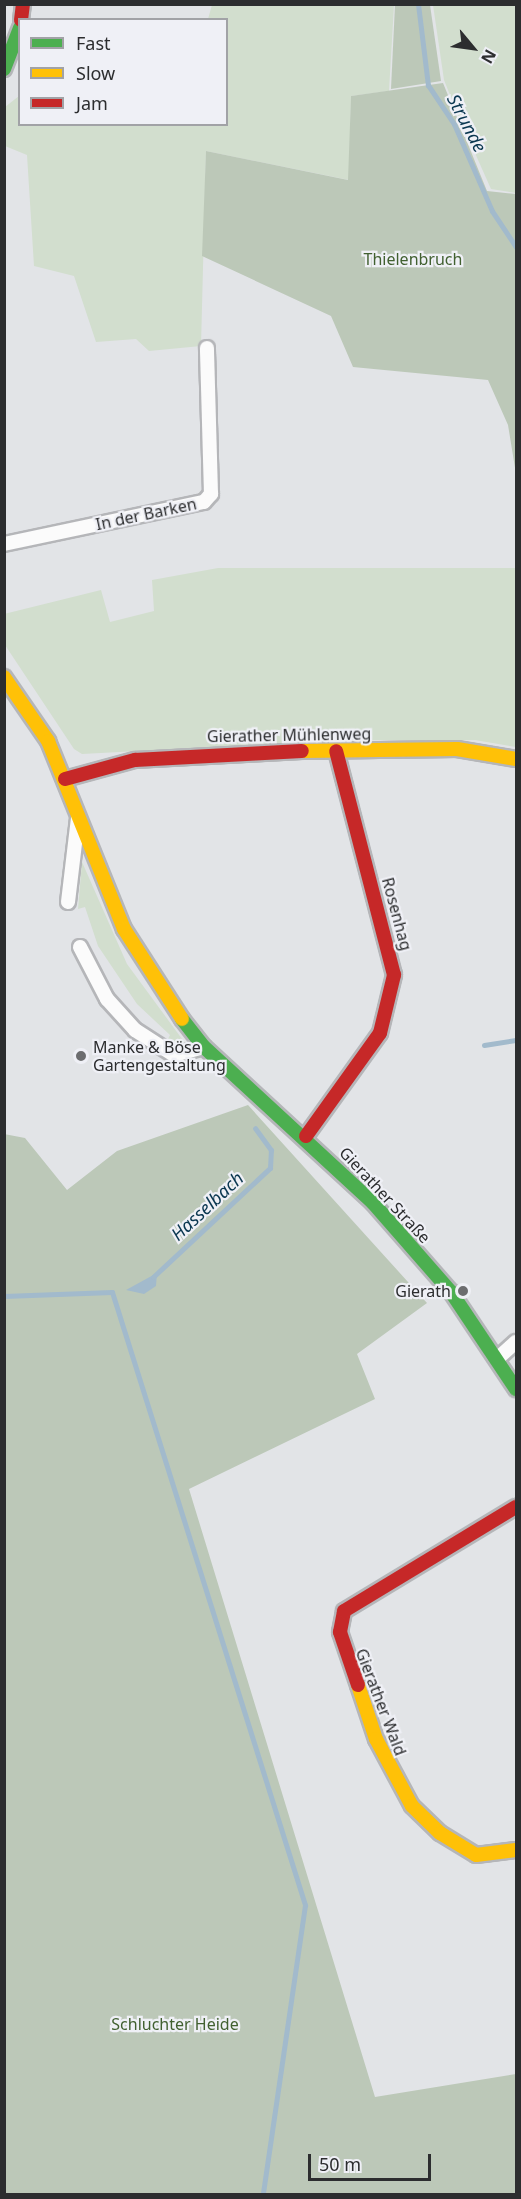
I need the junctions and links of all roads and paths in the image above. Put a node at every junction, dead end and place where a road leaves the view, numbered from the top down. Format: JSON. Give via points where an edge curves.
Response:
{"nodes":[{"id":1,"x":18,"y":33,"type":"edge"},
{"id":2,"x":4,"y":69,"type":"edge"},
{"id":3,"x":207,"y":348,"type":"dead end"},
{"id":4,"x":4,"y":544,"type":"edge"},
{"id":5,"x":4,"y":677,"type":"edge"},
{"id":6,"x":336,"y":751,"type":"junction"},
{"id":7,"x":516,"y":759,"type":"edge"},
{"id":8,"x":65,"y":779,"type":"junction"},
{"id":9,"x":79,"y":813,"type":"junction"},
{"id":10,"x":68,"y":902,"type":"dead end"},
{"id":11,"x":80,"y":947,"type":"dead end"},
{"id":12,"x":204,"y":1047,"type":"junction"},
{"id":13,"x":306,"y":1136,"type":"junction"},
{"id":14,"x":516,"y":1342,"type":"edge"},
{"id":15,"x":498,"y":1358,"type":"junction"},
{"id":16,"x":516,"y":1389,"type":"edge"},
{"id":17,"x":516,"y":1507,"type":"edge"},
{"id":18,"x":516,"y":1850,"type":"edge"}],
"edges":[{"from":1,"to":2,"type":"street"},
{"from":3,"to":4,"type":"street","name":"In der Barken","via":[[210,494],[204,502]]},
{"from":5,"to":8,"type":"street","name":"Gierather Straße","via":[[48,741]]},
{"from":6,"to":7,"type":"street","name":"Gierather Mühlenweg","via":[[457,749]]},
{"from":6,"to":8,"type":"street","name":"Gierather Mühlenweg","via":[[135,760]]},
{"from":6,"to":13,"type":"street","name":"Rosenhag","via":[[394,975],[381,1033]]},
{"from":8,"to":9,"type":"street","name":"Gierather Straße"},
{"from":9,"to":10,"type":"street","name":"Gierather Straße"},
{"from":9,"to":12,"type":"street","name":"Gierather Straße","via":[[124,929],[160,992]]},
{"from":11,"to":12,"type":"street","via":[[107,999],[135,1030],[174,1055]]},
{"from":12,"to":13,"type":"street","name":"Gierather Straße"},
{"from":13,"to":15,"type":"street","name":"Gierather Straße","via":[[399,1232]]},
{"from":14,"to":15,"type":"street"},
{"from":15,"to":16,"type":"street","name":"Gierather Straße"},
{"from":17,"to":18,"type":"street","name":"Gierather Wald","via":[[359,1599],[344,1611],[340,1632],[376,1739],[412,1806],[476,1855]]}]}
